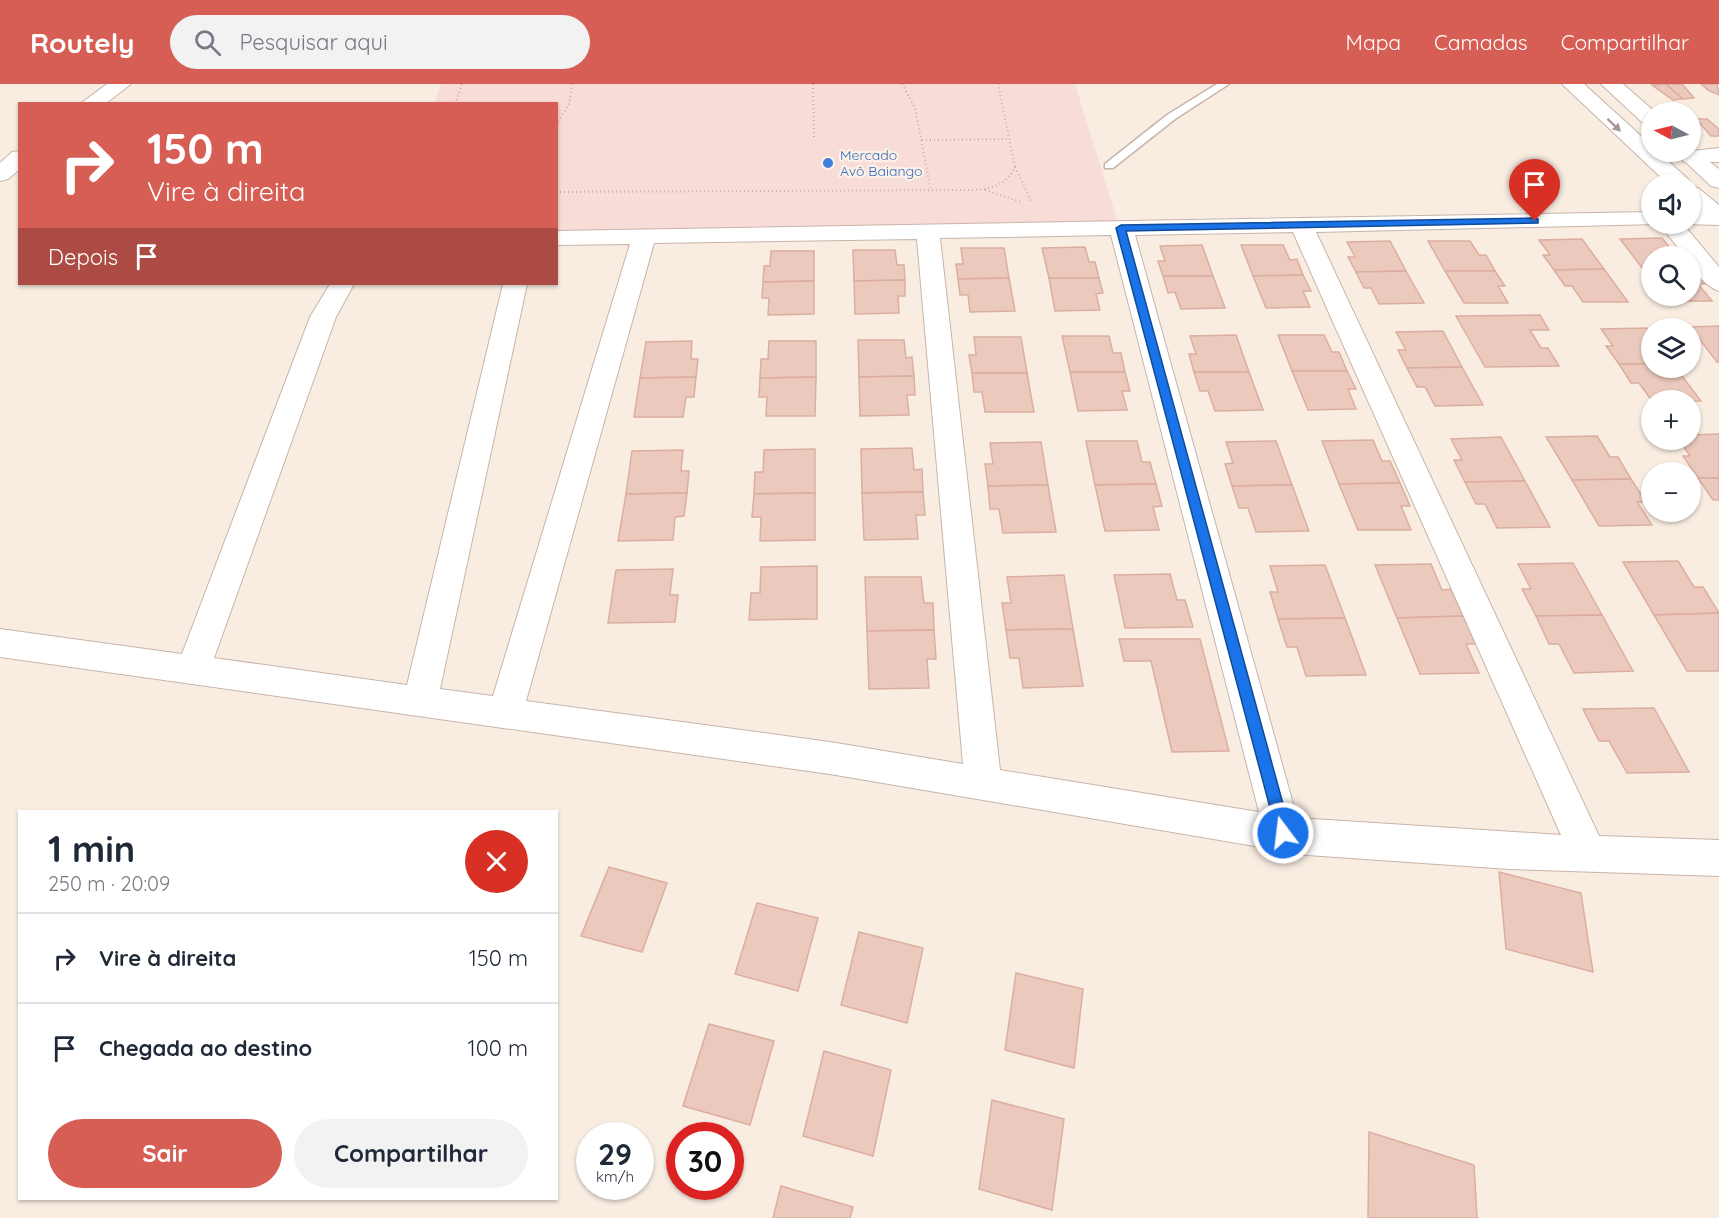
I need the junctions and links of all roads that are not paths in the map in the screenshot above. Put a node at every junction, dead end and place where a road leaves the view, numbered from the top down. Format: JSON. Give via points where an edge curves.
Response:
{"nodes":[{"id":1,"x":121,"y":84,"type":"edge"},
{"id":2,"x":1224,"y":84,"type":"edge"},
{"id":3,"x":1572,"y":84,"type":"edge"},
{"id":4,"x":1611,"y":84,"type":"edge"},
{"id":5,"x":93,"y":102,"type":"edge"},
{"id":6,"x":1641,"y":111,"type":"edge"},
{"id":7,"x":1701,"y":154,"type":"edge"},
{"id":8,"x":1719,"y":155,"type":"edge"},
{"id":9,"x":18,"y":160,"type":"edge"},
{"id":10,"x":1698,"y":162,"type":"edge"},
{"id":11,"x":1109,"y":166,"type":"dead end"},
{"id":12,"x":0,"y":174,"type":"edge"},
{"id":13,"x":1669,"y":174,"type":"edge"},
{"id":14,"x":1719,"y":181,"type":"edge"},
{"id":15,"x":1701,"y":202,"type":"edge"},
{"id":16,"x":1719,"y":217,"type":"edge"},
{"id":17,"x":1701,"y":218,"type":"edge"},
{"id":18,"x":1641,"y":219,"type":"edge"},
{"id":19,"x":1301,"y":225,"type":"junction"},
{"id":20,"x":1121,"y":228,"type":"junction"},
{"id":21,"x":928,"y":231,"type":"junction"},
{"id":22,"x":1679,"y":234,"type":"edge"},
{"id":23,"x":644,"y":237,"type":"junction"},
{"id":24,"x":558,"y":238,"type":"edge"},
{"id":25,"x":1719,"y":284,"type":"edge"},
{"id":26,"x":341,"y":285,"type":"edge"},
{"id":27,"x":515,"y":285,"type":"edge"},
{"id":28,"x":0,"y":643,"type":"edge"},
{"id":29,"x":193,"y":670,"type":"junction"},
{"id":30,"x":420,"y":701,"type":"junction"},
{"id":31,"x":505,"y":713,"type":"junction"},
{"id":32,"x":983,"y":783,"type":"junction"},
{"id":33,"x":1283,"y":833,"type":"junction"},
{"id":34,"x":1588,"y":853,"type":"junction"},
{"id":35,"x":1719,"y":858,"type":"edge"}],
"edges":[{"from":1,"to":5,"type":"street"},
{"from":2,"to":11,"type":"lane","via":[[1171,117]]},
{"from":3,"to":13,"type":"street","one_way":true},
{"from":4,"to":6,"type":"street"},
{"from":7,"to":8,"type":"street"},
{"from":9,"to":12,"type":"street"},
{"from":10,"to":14,"type":"street"},
{"from":15,"to":16,"type":"street"},
{"from":16,"to":17,"type":"street"},
{"from":18,"to":19,"type":"street"},
{"from":19,"to":20,"type":"street"},
{"from":19,"to":34,"type":"street"},
{"from":20,"to":21,"type":"street"},
{"from":20,"to":33,"type":"street"},
{"from":21,"to":23,"type":"street"},
{"from":21,"to":32,"type":"street"},
{"from":22,"to":25,"type":"street"},
{"from":23,"to":24,"type":"street"},
{"from":23,"to":31,"type":"street"},
{"from":26,"to":29,"type":"street","via":[[323,316]]},
{"from":27,"to":30,"type":"street"},
{"from":28,"to":29,"type":"street"},
{"from":29,"to":30,"type":"street"},
{"from":30,"to":31,"type":"street"},
{"from":31,"to":32,"type":"street"},
{"from":32,"to":33,"type":"street"},
{"from":33,"to":34,"type":"street"},
{"from":34,"to":35,"type":"street"}]}
